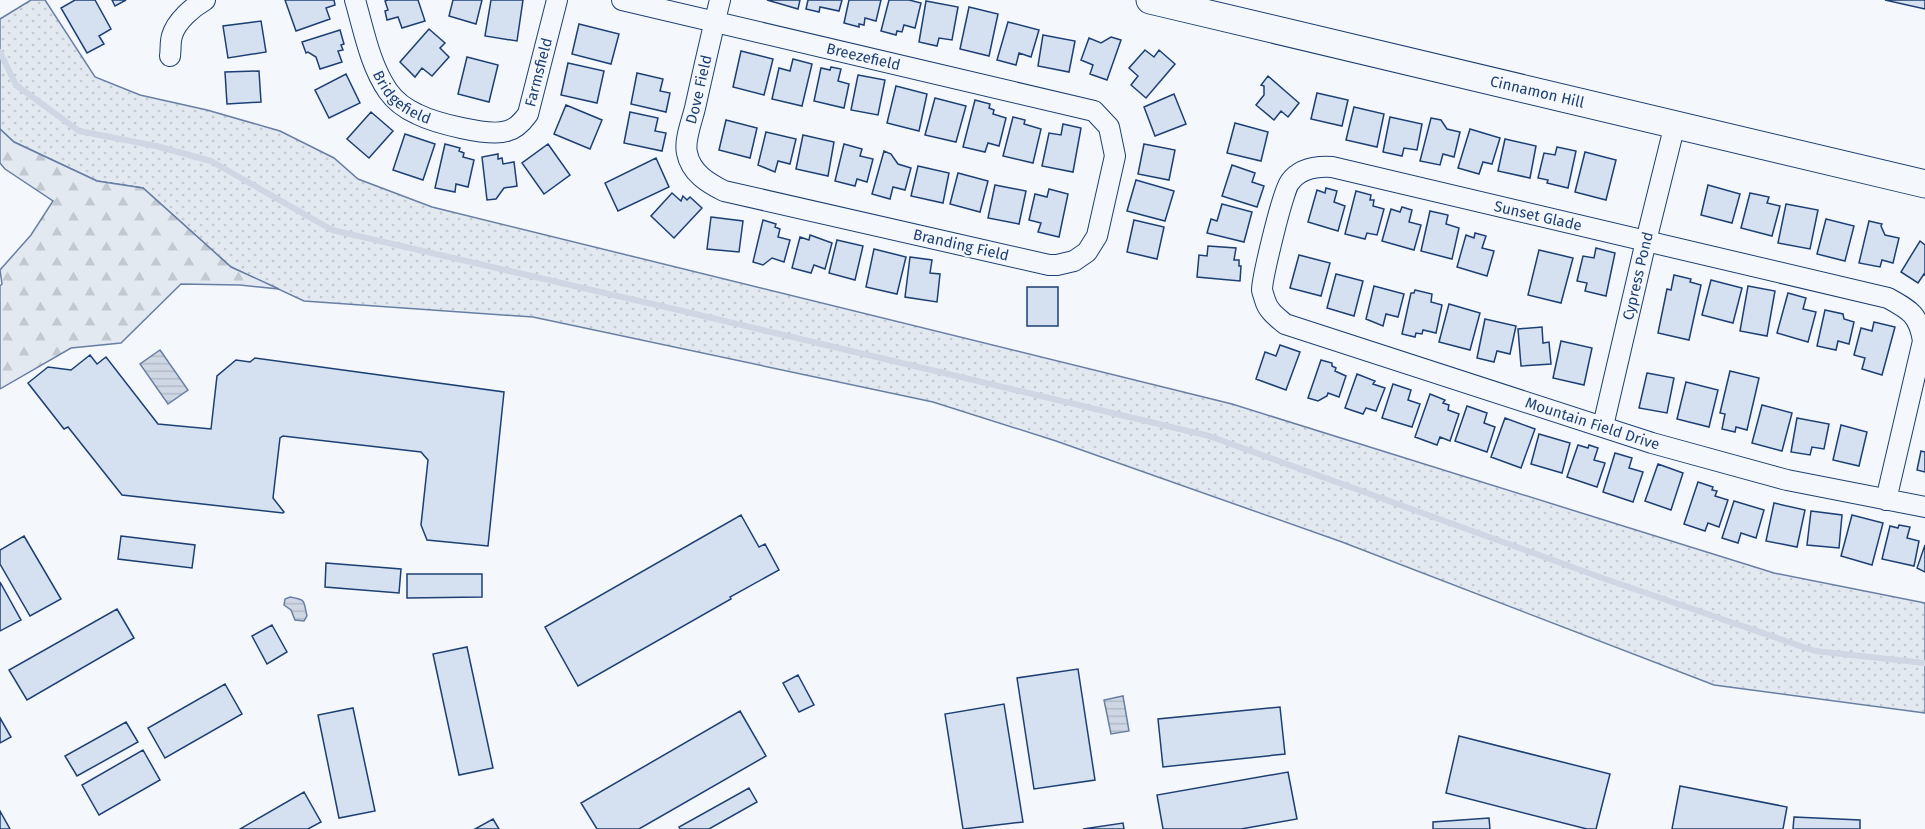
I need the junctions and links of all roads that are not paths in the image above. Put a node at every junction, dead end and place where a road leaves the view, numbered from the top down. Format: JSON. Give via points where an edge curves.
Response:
{"nodes":[{"id":1,"x":206,"y":0,"type":"edge"},
{"id":2,"x":355,"y":0,"type":"edge"},
{"id":3,"x":557,"y":0,"type":"edge"},
{"id":4,"x":622,"y":0,"type":"edge"},
{"id":5,"x":720,"y":0,"type":"edge"},
{"id":6,"x":1150,"y":0,"type":"edge"},
{"id":7,"x":715,"y":22,"type":"junction"},
{"id":8,"x":170,"y":56,"type":"dead end"},
{"id":9,"x":1102,"y":119,"type":"joint"},
{"id":10,"x":1675,"y":124,"type":"junction"},
{"id":11,"x":505,"y":132,"type":"joint"},
{"id":12,"x":699,"y":175,"type":"joint"},
{"id":13,"x":1925,"y":184,"type":"edge"},
{"id":14,"x":1646,"y":241,"type":"junction"},
{"id":15,"x":1270,"y":311,"type":"joint"},
{"id":16,"x":1603,"y":426,"type":"junction"},
{"id":17,"x":1886,"y":500,"type":"junction"},
{"id":18,"x":1925,"y":507,"type":"edge"}],
"edges":[{"from":1,"to":8,"type":"street","via":[[197,4],[177,26],[172,34]]},
{"from":2,"to":11,"type":"street","name":"Bridgefield","via":[[376,70],[389,93],[403,106],[418,115],[483,133]]},
{"from":3,"to":11,"type":"street","name":"Farmsfield","via":[[528,114]]},
{"from":4,"to":7,"type":"street","name":"Breezefield"},
{"from":5,"to":7,"type":"street","name":"Dove Field"},
{"from":6,"to":10,"type":"street","name":"Cinnamon Hill"},
{"from":7,"to":9,"type":"street","name":"Breezefield","via":[[1094,111]]},
{"from":7,"to":12,"type":"street","name":"Dove Field","via":[[686,151]]},
{"from":9,"to":12,"type":"street","name":"Branding Field","via":[[1109,127],[1115,156],[1097,236],[1087,252],[1057,266],[724,191]]},
{"from":10,"to":13,"type":"street","name":"Cinnamon Hill"},
{"from":10,"to":14,"type":"street","name":"Cypress Pond"},
{"from":14,"to":15,"type":"street","name":"Sunset Glade","via":[[1319,167],[1298,174],[1288,183],[1282,198],[1262,290]]},
{"from":14,"to":16,"type":"street","name":"Cypress Pond"},
{"from":14,"to":17,"type":"street","name":"Sunset Glade","via":[[1888,298],[1916,317],[1923,341]]},
{"from":15,"to":16,"type":"street","name":"Mountain Field Drive","via":[[1285,324],[1308,332]]},
{"from":16,"to":17,"type":"street","name":"Mountain Field Drive","via":[[1787,480]]},
{"from":17,"to":18,"type":"street","name":"Mountain Field Drive"}]}
